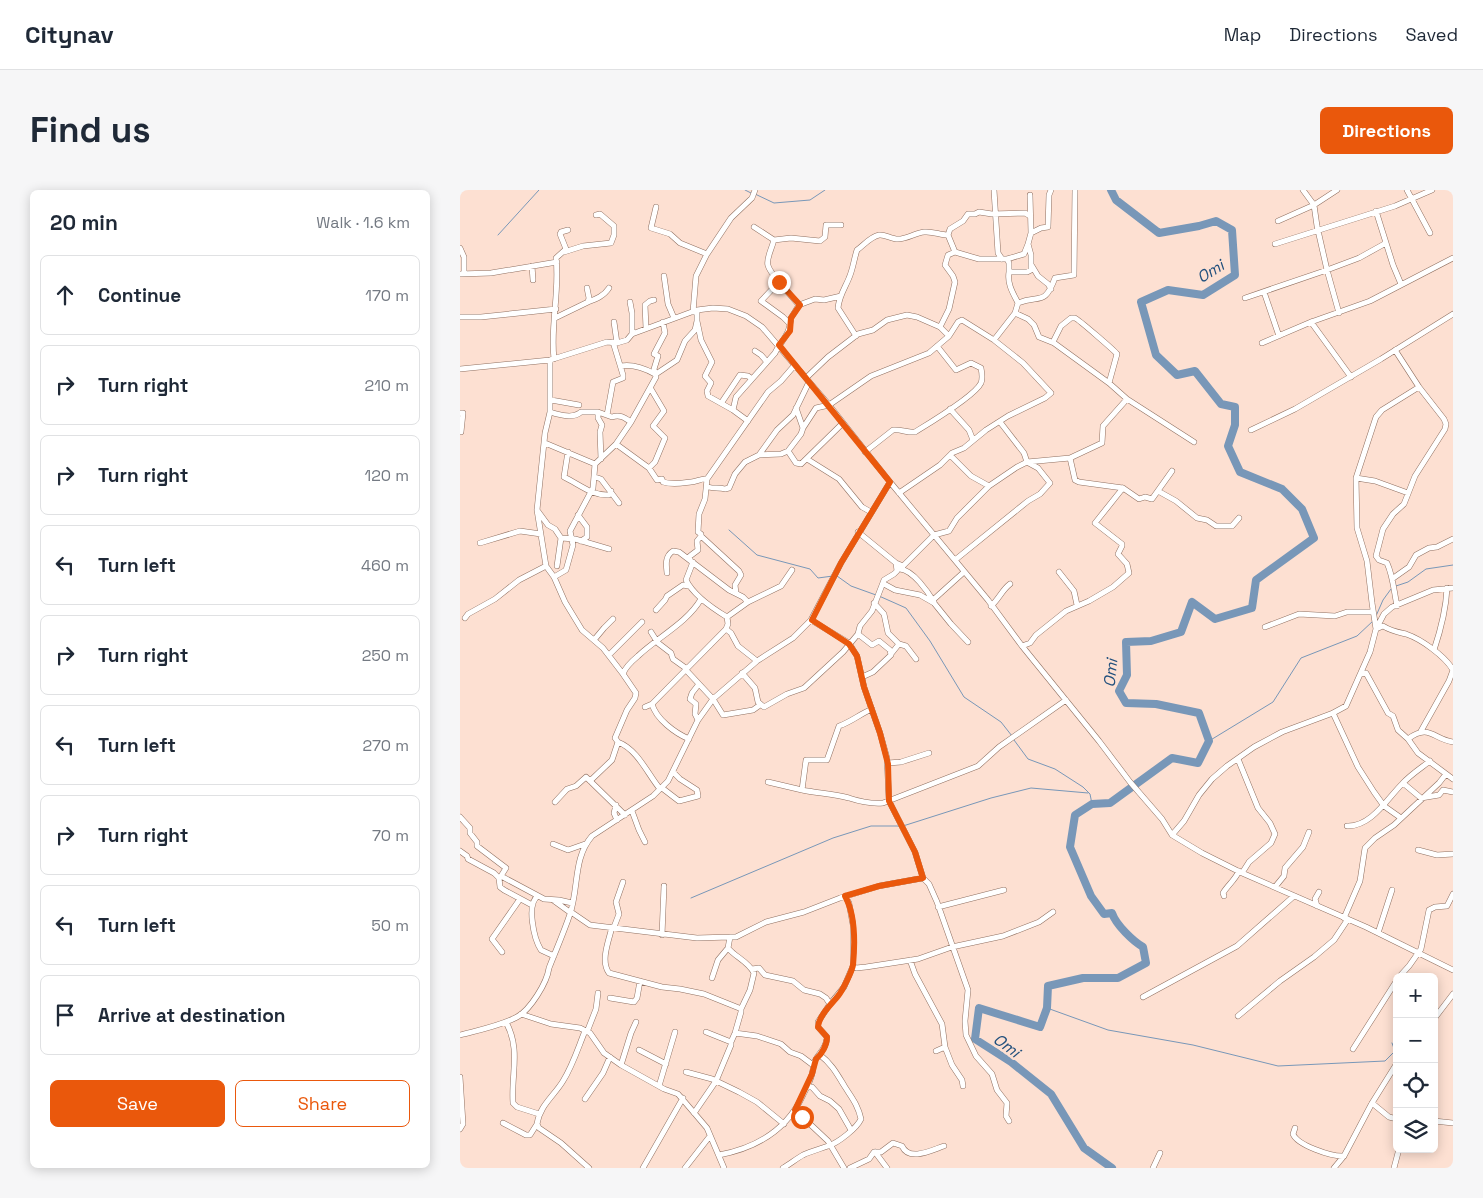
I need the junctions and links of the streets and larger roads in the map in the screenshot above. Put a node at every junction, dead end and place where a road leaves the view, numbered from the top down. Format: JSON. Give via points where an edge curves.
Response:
{"nodes":[{"id":1,"x":755,"y":190,"type":"edge"},
{"id":2,"x":994,"y":190,"type":"edge"},
{"id":3,"x":1051,"y":190,"type":"edge"},
{"id":4,"x":1075,"y":190,"type":"edge"},
{"id":5,"x":1302,"y":190,"type":"edge"},
{"id":6,"x":1337,"y":190,"type":"edge"},
{"id":7,"x":1407,"y":190,"type":"edge"},
{"id":8,"x":1432,"y":190,"type":"edge"},
{"id":9,"x":1030,"y":195,"type":"dead end"},
{"id":10,"x":1412,"y":200,"type":"junction"},
{"id":11,"x":1314,"y":205,"type":"junction"},
{"id":12,"x":656,"y":207,"type":"dead end"},
{"id":13,"x":1376,"y":211,"type":"junction"},
{"id":14,"x":996,"y":213,"type":"junction"},
{"id":15,"x":596,"y":215,"type":"dead end"},
{"id":16,"x":1030,"y":216,"type":"junction"},
{"id":17,"x":1278,"y":221,"type":"dead end"},
{"id":18,"x":841,"y":225,"type":"dead end"},
{"id":19,"x":754,"y":227,"type":"dead end"},
{"id":20,"x":568,"y":230,"type":"dead end"},
{"id":21,"x":1318,"y":231,"type":"junction"},
{"id":22,"x":1030,"y":233,"type":"junction"},
{"id":23,"x":1430,"y":233,"type":"dead end"},
{"id":24,"x":948,"y":234,"type":"junction"},
{"id":25,"x":774,"y":240,"type":"junction"},
{"id":26,"x":1386,"y":243,"type":"junction"},
{"id":27,"x":1028,"y":244,"type":"junction"},
{"id":28,"x":1275,"y":244,"type":"dead end"},
{"id":29,"x":460,"y":248,"type":"edge"},
{"id":30,"x":564,"y":252,"type":"junction"},
{"id":31,"x":955,"y":252,"type":"junction"},
{"id":32,"x":707,"y":254,"type":"junction"},
{"id":33,"x":1453,"y":258,"type":"edge"},
{"id":34,"x":1007,"y":260,"type":"junction"},
{"id":35,"x":557,"y":262,"type":"junction"},
{"id":36,"x":1032,"y":265,"type":"junction"},
{"id":37,"x":532,"y":266,"type":"junction"},
{"id":38,"x":1327,"y":270,"type":"junction"},
{"id":39,"x":1010,"y":272,"type":"junction"},
{"id":40,"x":462,"y":274,"type":"edge"},
{"id":41,"x":664,"y":276,"type":"dead end"},
{"id":42,"x":533,"y":280,"type":"dead end"},
{"id":43,"x":779,"y":282,"type":"junction"},
{"id":44,"x":1401,"y":284,"type":"junction"},
{"id":45,"x":588,"y":288,"type":"dead end"},
{"id":46,"x":609,"y":288,"type":"dead end"},
{"id":47,"x":1051,"y":289,"type":"junction"},
{"id":48,"x":1264,"y":292,"type":"junction"},
{"id":49,"x":840,"y":296,"type":"junction"},
{"id":50,"x":1245,"y":298,"type":"dead end"},
{"id":51,"x":654,"y":300,"type":"dead end"},
{"id":52,"x":588,"y":302,"type":"junction"},
{"id":53,"x":630,"y":302,"type":"dead end"},
{"id":54,"x":1018,"y":303,"type":"junction"},
{"id":55,"x":800,"y":305,"type":"junction"},
{"id":56,"x":556,"y":309,"type":"junction"},
{"id":57,"x":695,"y":311,"type":"junction"},
{"id":58,"x":1014,"y":313,"type":"junction"},
{"id":59,"x":1339,"y":313,"type":"junction"},
{"id":60,"x":1453,"y":314,"type":"edge"},
{"id":61,"x":460,"y":317,"type":"edge"},
{"id":62,"x":555,"y":318,"type":"junction"},
{"id":63,"x":674,"y":318,"type":"junction"},
{"id":64,"x":698,"y":321,"type":"junction"},
{"id":65,"x":614,"y":322,"type":"dead end"},
{"id":66,"x":663,"y":322,"type":"junction"},
{"id":67,"x":1311,"y":322,"type":"junction"},
{"id":68,"x":790,"y":324,"type":"junction"},
{"id":69,"x":940,"y":327,"type":"junction"},
{"id":70,"x":646,"y":328,"type":"junction"},
{"id":71,"x":632,"y":334,"type":"junction"},
{"id":72,"x":856,"y":336,"type":"junction"},
{"id":73,"x":949,"y":336,"type":"junction"},
{"id":74,"x":1279,"y":336,"type":"junction"},
{"id":75,"x":994,"y":340,"type":"junction"},
{"id":76,"x":1053,"y":342,"type":"junction"},
{"id":77,"x":615,"y":343,"type":"junction"},
{"id":78,"x":1262,"y":343,"type":"dead end"},
{"id":79,"x":779,"y":345,"type":"junction"},
{"id":80,"x":938,"y":346,"type":"junction"},
{"id":81,"x":1395,"y":350,"type":"junction"},
{"id":82,"x":755,"y":351,"type":"dead end"},
{"id":83,"x":552,"y":360,"type":"junction"},
{"id":84,"x":767,"y":362,"type":"junction"},
{"id":85,"x":621,"y":366,"type":"junction"},
{"id":86,"x":794,"y":366,"type":"junction"},
{"id":87,"x":460,"y":369,"type":"edge"},
{"id":88,"x":656,"y":374,"type":"junction"},
{"id":89,"x":1351,"y":376,"type":"junction"},
{"id":90,"x":752,"y":379,"type":"junction"},
{"id":91,"x":807,"y":380,"type":"junction"},
{"id":92,"x":1109,"y":383,"type":"junction"},
{"id":93,"x":1419,"y":387,"type":"junction"},
{"id":94,"x":651,"y":389,"type":"junction"},
{"id":95,"x":1127,"y":399,"type":"junction"},
{"id":96,"x":551,"y":400,"type":"junction"},
{"id":97,"x":722,"y":402,"type":"junction"},
{"id":98,"x":579,"y":405,"type":"dead end"},
{"id":99,"x":829,"y":405,"type":"junction"},
{"id":100,"x":796,"y":408,"type":"junction"},
{"id":101,"x":950,"y":409,"type":"junction"},
{"id":102,"x":733,"y":410,"type":"junction"},
{"id":103,"x":550,"y":412,"type":"junction"},
{"id":104,"x":598,"y":412,"type":"junction"},
{"id":105,"x":460,"y":413,"type":"edge"},
{"id":106,"x":606,"y":415,"type":"junction"},
{"id":107,"x":748,"y":421,"type":"junction"},
{"id":108,"x":631,"y":422,"type":"junction"},
{"id":109,"x":1000,"y":422,"type":"junction"},
{"id":110,"x":843,"y":423,"type":"junction"},
{"id":111,"x":803,"y":428,"type":"junction"},
{"id":112,"x":1251,"y":430,"type":"dead end"},
{"id":113,"x":461,"y":432,"type":"edge"},
{"id":114,"x":973,"y":440,"type":"junction"},
{"id":115,"x":545,"y":442,"type":"junction"},
{"id":116,"x":1194,"y":442,"type":"dead end"},
{"id":117,"x":616,"y":444,"type":"junction"},
{"id":118,"x":788,"y":451,"type":"junction"},
{"id":119,"x":568,"y":452,"type":"junction"},
{"id":120,"x":865,"y":452,"type":"junction"},
{"id":121,"x":759,"y":455,"type":"junction"},
{"id":122,"x":950,"y":455,"type":"junction"},
{"id":123,"x":807,"y":458,"type":"junction"},
{"id":124,"x":1070,"y":458,"type":"junction"},
{"id":125,"x":601,"y":459,"type":"junction"},
{"id":126,"x":1028,"y":462,"type":"junction"},
{"id":127,"x":595,"y":464,"type":"junction"},
{"id":128,"x":649,"y":468,"type":"junction"},
{"id":129,"x":1172,"y":471,"type":"dead end"},
{"id":130,"x":595,"y":477,"type":"junction"},
{"id":131,"x":1356,"y":478,"type":"junction"},
{"id":132,"x":707,"y":479,"type":"junction"},
{"id":133,"x":890,"y":482,"type":"junction"},
{"id":134,"x":989,"y":486,"type":"junction"},
{"id":135,"x":708,"y":487,"type":"junction"},
{"id":136,"x":1123,"y":488,"type":"junction"},
{"id":137,"x":591,"y":491,"type":"junction"},
{"id":138,"x":611,"y":491,"type":"junction"},
{"id":139,"x":1158,"y":491,"type":"junction"},
{"id":140,"x":899,"y":493,"type":"junction"},
{"id":141,"x":1408,"y":494,"type":"junction"},
{"id":142,"x":619,"y":503,"type":"dead end"},
{"id":143,"x":537,"y":510,"type":"junction"},
{"id":144,"x":872,"y":512,"type":"junction"},
{"id":145,"x":578,"y":515,"type":"junction"},
{"id":146,"x":1239,"y":518,"type":"dead end"},
{"id":147,"x":858,"y":532,"type":"junction"},
{"id":148,"x":540,"y":534,"type":"junction"},
{"id":149,"x":701,"y":536,"type":"junction"},
{"id":150,"x":934,"y":536,"type":"junction"},
{"id":151,"x":561,"y":538,"type":"junction"},
{"id":152,"x":573,"y":539,"type":"junction"},
{"id":153,"x":1453,"y":539,"type":"edge"},
{"id":154,"x":581,"y":541,"type":"junction"},
{"id":155,"x":480,"y":543,"type":"dead end"},
{"id":156,"x":609,"y":549,"type":"dead end"},
{"id":157,"x":691,"y":560,"type":"junction"},
{"id":158,"x":955,"y":560,"type":"junction"},
{"id":159,"x":567,"y":564,"type":"junction"},
{"id":160,"x":557,"y":566,"type":"junction"},
{"id":161,"x":897,"y":566,"type":"junction"},
{"id":162,"x":548,"y":569,"type":"junction"},
{"id":163,"x":792,"y":570,"type":"dead end"},
{"id":164,"x":964,"y":572,"type":"junction"},
{"id":165,"x":1059,"y":572,"type":"dead end"},
{"id":166,"x":668,"y":573,"type":"dead end"},
{"id":167,"x":554,"y":577,"type":"junction"},
{"id":168,"x":1392,"y":579,"type":"junction"},
{"id":169,"x":884,"y":584,"type":"junction"},
{"id":170,"x":1010,"y":584,"type":"dead end"},
{"id":171,"x":689,"y":586,"type":"junction"},
{"id":172,"x":1447,"y":588,"type":"junction"},
{"id":173,"x":1453,"y":588,"type":"edge"},
{"id":174,"x":736,"y":593,"type":"junction"},
{"id":175,"x":702,"y":599,"type":"junction"},
{"id":176,"x":934,"y":601,"type":"junction"},
{"id":177,"x":748,"y":602,"type":"junction"},
{"id":178,"x":874,"y":602,"type":"junction"},
{"id":179,"x":1077,"y":605,"type":"junction"},
{"id":180,"x":991,"y":606,"type":"junction"},
{"id":181,"x":1397,"y":606,"type":"junction"},
{"id":182,"x":656,"y":610,"type":"dead end"},
{"id":183,"x":1373,"y":612,"type":"junction"},
{"id":184,"x":727,"y":617,"type":"junction"},
{"id":185,"x":465,"y":618,"type":"dead end"},
{"id":186,"x":614,"y":619,"type":"dead end"},
{"id":187,"x":812,"y":620,"type":"junction"},
{"id":188,"x":642,"y":622,"type":"dead end"},
{"id":189,"x":1265,"y":627,"type":"dead end"},
{"id":190,"x":1376,"y":629,"type":"junction"},
{"id":191,"x":726,"y":630,"type":"junction"},
{"id":192,"x":651,"y":632,"type":"dead end"},
{"id":193,"x":858,"y":634,"type":"junction"},
{"id":194,"x":594,"y":640,"type":"junction"},
{"id":195,"x":656,"y":640,"type":"junction"},
{"id":196,"x":968,"y":642,"type":"dead end"},
{"id":197,"x":849,"y":644,"type":"junction"},
{"id":198,"x":899,"y":644,"type":"junction"},
{"id":199,"x":1022,"y":646,"type":"junction"},
{"id":200,"x":1434,"y":650,"type":"junction"},
{"id":201,"x":609,"y":655,"type":"junction"},
{"id":202,"x":891,"y":655,"type":"junction"},
{"id":203,"x":916,"y":659,"type":"dead end"},
{"id":204,"x":756,"y":661,"type":"junction"},
{"id":205,"x":687,"y":670,"type":"junction"},
{"id":206,"x":742,"y":673,"type":"junction"},
{"id":207,"x":623,"y":674,"type":"junction"},
{"id":208,"x":1361,"y":674,"type":"junction"},
{"id":209,"x":862,"y":677,"type":"junction"},
{"id":210,"x":699,"y":684,"type":"junction"},
{"id":211,"x":713,"y":698,"type":"junction"},
{"id":212,"x":1066,"y":700,"type":"junction"},
{"id":213,"x":652,"y":704,"type":"junction"},
{"id":214,"x":760,"y":705,"type":"junction"},
{"id":215,"x":645,"y":707,"type":"dead end"},
{"id":216,"x":872,"y":709,"type":"junction"},
{"id":217,"x":1333,"y":713,"type":"junction"},
{"id":218,"x":698,"y":720,"type":"junction"},
{"id":219,"x":1421,"y":731,"type":"junction"},
{"id":220,"x":689,"y":739,"type":"junction"},
{"id":221,"x":1408,"y":739,"type":"junction"},
{"id":222,"x":618,"y":742,"type":"junction"},
{"id":223,"x":1453,"y":742,"type":"edge"},
{"id":224,"x":929,"y":753,"type":"dead end"},
{"id":225,"x":1238,"y":759,"type":"junction"},
{"id":226,"x":1430,"y":761,"type":"junction"},
{"id":227,"x":888,"y":764,"type":"junction"},
{"id":228,"x":674,"y":772,"type":"junction"},
{"id":229,"x":1446,"y":774,"type":"junction"},
{"id":230,"x":1453,"y":779,"type":"edge"},
{"id":231,"x":590,"y":781,"type":"junction"},
{"id":232,"x":768,"y":782,"type":"dead end"},
{"id":233,"x":1403,"y":783,"type":"junction"},
{"id":234,"x":661,"y":788,"type":"junction"},
{"id":235,"x":802,"y":790,"type":"junction"},
{"id":236,"x":1453,"y":792,"type":"edge"},
{"id":237,"x":1421,"y":798,"type":"junction"},
{"id":238,"x":889,"y":801,"type":"junction"},
{"id":239,"x":555,"y":802,"type":"dead end"},
{"id":240,"x":616,"y":805,"type":"junction"},
{"id":241,"x":1384,"y":806,"type":"junction"},
{"id":242,"x":632,"y":811,"type":"junction"},
{"id":243,"x":625,"y":815,"type":"junction"},
{"id":244,"x":460,"y":817,"type":"edge"},
{"id":245,"x":1401,"y":818,"type":"junction"},
{"id":246,"x":617,"y":820,"type":"junction"},
{"id":247,"x":1347,"y":826,"type":"dead end"},
{"id":248,"x":1309,"y":832,"type":"dead end"},
{"id":249,"x":1172,"y":835,"type":"junction"},
{"id":250,"x":645,"y":842,"type":"dead end"},
{"id":251,"x":553,"y":844,"type":"dead end"},
{"id":252,"x":585,"y":844,"type":"junction"},
{"id":253,"x":1418,"y":850,"type":"dead end"},
{"id":254,"x":460,"y":852,"type":"edge"},
{"id":255,"x":1453,"y":854,"type":"edge"},
{"id":256,"x":1241,"y":872,"type":"junction"},
{"id":257,"x":923,"y":878,"type":"junction"},
{"id":258,"x":623,"y":882,"type":"dead end"},
{"id":259,"x":664,"y":886,"type":"dead end"},
{"id":260,"x":1275,"y":887,"type":"junction"},
{"id":261,"x":1004,"y":890,"type":"dead end"},
{"id":262,"x":1392,"y":890,"type":"dead end"},
{"id":263,"x":1319,"y":892,"type":"dead end"},
{"id":264,"x":1453,"y":894,"type":"edge"},
{"id":265,"x":538,"y":896,"type":"junction"},
{"id":266,"x":845,"y":896,"type":"junction"},
{"id":267,"x":1224,"y":896,"type":"dead end"},
{"id":268,"x":1294,"y":896,"type":"junction"},
{"id":269,"x":520,"y":899,"type":"junction"},
{"id":270,"x":552,"y":899,"type":"junction"},
{"id":271,"x":572,"y":903,"type":"junction"},
{"id":272,"x":532,"y":905,"type":"junction"},
{"id":273,"x":1317,"y":906,"type":"junction"},
{"id":274,"x":938,"y":907,"type":"junction"},
{"id":275,"x":1053,"y":912,"type":"dead end"},
{"id":276,"x":571,"y":913,"type":"junction"},
{"id":277,"x":1346,"y":919,"type":"junction"},
{"id":278,"x":613,"y":927,"type":"junction"},
{"id":279,"x":1378,"y":933,"type":"junction"},
{"id":280,"x":662,"y":935,"type":"junction"},
{"id":281,"x":730,"y":938,"type":"junction"},
{"id":282,"x":952,"y":946,"type":"junction"},
{"id":283,"x":728,"y":948,"type":"junction"},
{"id":284,"x":502,"y":952,"type":"dead end"},
{"id":285,"x":1417,"y":953,"type":"junction"},
{"id":286,"x":554,"y":956,"type":"junction"},
{"id":287,"x":910,"y":960,"type":"junction"},
{"id":288,"x":853,"y":966,"type":"junction"},
{"id":289,"x":752,"y":969,"type":"junction"},
{"id":290,"x":1453,"y":970,"type":"edge"},
{"id":291,"x":1403,"y":973,"type":"edge"},
{"id":292,"x":712,"y":978,"type":"dead end"},
{"id":293,"x":640,"y":981,"type":"junction"},
{"id":294,"x":1393,"y":986,"type":"edge"},
{"id":295,"x":598,"y":993,"type":"dead end"},
{"id":296,"x":1453,"y":994,"type":"edge"},
{"id":297,"x":1143,"y":997,"type":"dead end"},
{"id":298,"x":610,"y":998,"type":"dead end"},
{"id":299,"x":830,"y":1004,"type":"junction"},
{"id":300,"x":741,"y":1009,"type":"junction"},
{"id":301,"x":521,"y":1014,"type":"junction"},
{"id":302,"x":1238,"y":1016,"type":"dead end"},
{"id":303,"x":1435,"y":1018,"type":"edge"},
{"id":304,"x":506,"y":1022,"type":"junction"},
{"id":305,"x":636,"y":1022,"type":"dead end"},
{"id":306,"x":586,"y":1031,"type":"junction"},
{"id":307,"x":674,"y":1032,"type":"dead end"},
{"id":308,"x":706,"y":1032,"type":"dead end"},
{"id":309,"x":735,"y":1033,"type":"junction"},
{"id":310,"x":460,"y":1035,"type":"edge"},
{"id":311,"x":731,"y":1042,"type":"junction"},
{"id":312,"x":945,"y":1047,"type":"junction"},
{"id":313,"x":1353,"y":1049,"type":"dead end"},
{"id":314,"x":639,"y":1050,"type":"dead end"},
{"id":315,"x":936,"y":1051,"type":"dead end"},
{"id":316,"x":820,"y":1055,"type":"junction"},
{"id":317,"x":610,"y":1057,"type":"junction"},
{"id":318,"x":666,"y":1064,"type":"junction"},
{"id":319,"x":621,"y":1065,"type":"junction"},
{"id":320,"x":813,"y":1065,"type":"junction"},
{"id":321,"x":1393,"y":1069,"type":"edge"},
{"id":322,"x":686,"y":1072,"type":"dead end"},
{"id":323,"x":460,"y":1077,"type":"edge"},
{"id":324,"x":716,"y":1081,"type":"junction"},
{"id":325,"x":658,"y":1086,"type":"junction"},
{"id":326,"x":963,"y":1086,"type":"dead end"},
{"id":327,"x":807,"y":1087,"type":"junction"},
{"id":328,"x":683,"y":1098,"type":"junction"},
{"id":329,"x":585,"y":1099,"type":"dead end"},
{"id":330,"x":1372,"y":1103,"type":"junction"},
{"id":331,"x":795,"y":1110,"type":"junction"},
{"id":332,"x":539,"y":1114,"type":"junction"},
{"id":333,"x":694,"y":1114,"type":"junction"},
{"id":334,"x":1393,"y":1118,"type":"edge"},
{"id":335,"x":1009,"y":1121,"type":"dead end"},
{"id":336,"x":1438,"y":1121,"type":"edge"},
{"id":337,"x":1453,"y":1122,"type":"edge"},
{"id":338,"x":503,"y":1123,"type":"dead end"},
{"id":339,"x":537,"y":1124,"type":"junction"},
{"id":340,"x":784,"y":1124,"type":"junction"},
{"id":341,"x":1295,"y":1128,"type":"dead end"},
{"id":342,"x":460,"y":1129,"type":"edge"},
{"id":343,"x":852,"y":1130,"type":"junction"},
{"id":344,"x":710,"y":1136,"type":"junction"},
{"id":345,"x":831,"y":1146,"type":"junction"},
{"id":346,"x":944,"y":1146,"type":"dead end"},
{"id":347,"x":875,"y":1152,"type":"junction"},
{"id":348,"x":1160,"y":1153,"type":"dead end"},
{"id":349,"x":1398,"y":1153,"type":"edge"},
{"id":350,"x":719,"y":1155,"type":"junction"},
{"id":351,"x":1344,"y":1156,"type":"junction"},
{"id":352,"x":721,"y":1162,"type":"junction"},
{"id":353,"x":590,"y":1168,"type":"edge"},
{"id":354,"x":644,"y":1168,"type":"edge"},
{"id":355,"x":685,"y":1168,"type":"edge"},
{"id":356,"x":716,"y":1168,"type":"edge"},
{"id":357,"x":724,"y":1168,"type":"edge"},
{"id":358,"x":783,"y":1168,"type":"edge"},
{"id":359,"x":844,"y":1168,"type":"edge"},
{"id":360,"x":850,"y":1168,"type":"edge"},
{"id":361,"x":887,"y":1168,"type":"edge"},
{"id":362,"x":1153,"y":1168,"type":"edge"},
{"id":363,"x":1334,"y":1168,"type":"edge"},
{"id":364,"x":1394,"y":1168,"type":"edge"}],
"edges":[{"from":1,"to":32,"type":"street"},
{"from":2,"to":14,"type":"street"},
{"from":3,"to":22,"type":"street","via":[[1048,227]]},
{"from":4,"to":47,"type":"street","via":[[1075,273],[1056,278]]},
{"from":5,"to":11,"type":"street"},
{"from":6,"to":11,"type":"street"},
{"from":7,"to":10,"type":"street"},
{"from":8,"to":10,"type":"street"},
{"from":9,"to":16,"type":"street"},
{"from":10,"to":13,"type":"street"},
{"from":10,"to":23,"type":"street"},
{"from":11,"to":17,"type":"street"},
{"from":11,"to":21,"type":"street"},
{"from":12,"to":32,"type":"street","via":[[651,228],[670,234],[680,244]]},
{"from":13,"to":21,"type":"street"},
{"from":13,"to":26,"type":"street"},
{"from":14,"to":16,"type":"street","via":[[1025,213]]},
{"from":14,"to":24,"type":"street","via":[[968,214]]},
{"from":14,"to":34,"type":"street","via":[[998,253]]},
{"from":15,"to":30,"type":"street","via":[[600,214],[614,226],[611,243]]},
{"from":16,"to":22,"type":"street"},
{"from":18,"to":25,"type":"street","via":[[826,225],[825,237],[820,241]]},
{"from":19,"to":25,"type":"street"},
{"from":20,"to":30,"type":"street","via":[[560,234],[566,249]]},
{"from":21,"to":28,"type":"street"},
{"from":21,"to":38,"type":"street"},
{"from":22,"to":27,"type":"street"},
{"from":24,"to":31,"type":"street"},
{"from":24,"to":49,"type":"street","via":[[922,232],[899,239],[880,234],[869,239],[866,245],[856,250],[849,278]]},
{"from":25,"to":43,"type":"street","via":[[766,262]]},
{"from":26,"to":38,"type":"street"},
{"from":26,"to":44,"type":"street"},
{"from":27,"to":34,"type":"street","via":[[1024,254]]},
{"from":27,"to":36,"type":"street"},
{"from":29,"to":40,"type":"street","via":[[464,257]]},
{"from":30,"to":35,"type":"street","via":[[558,255]]},
{"from":31,"to":34,"type":"street","via":[[979,259]]},
{"from":31,"to":69,"type":"street","via":[[948,255],[945,265],[955,282],[949,309]]},
{"from":32,"to":57,"type":"street","via":[[696,276]]},
{"from":33,"to":44,"type":"street"},
{"from":34,"to":39,"type":"street"},
{"from":35,"to":37,"type":"street"},
{"from":35,"to":56,"type":"street"},
{"from":36,"to":39,"type":"street","via":[[1027,272]]},
{"from":36,"to":47,"type":"street"},
{"from":37,"to":40,"type":"street"},
{"from":37,"to":42,"type":"street"},
{"from":38,"to":48,"type":"street"},
{"from":38,"to":59,"type":"street"},
{"from":39,"to":54,"type":"street","via":[[1008,283]]},
{"from":41,"to":63,"type":"street","via":[[668,304]]},
{"from":43,"to":55,"type":"street"},
{"from":43,"to":68,"type":"street","via":[[761,302]]},
{"from":44,"to":59,"type":"street"},
{"from":45,"to":52,"type":"street"},
{"from":46,"to":52,"type":"street"},
{"from":47,"to":54,"type":"street","via":[[1038,300]]},
{"from":48,"to":50,"type":"street"},
{"from":48,"to":74,"type":"street"},
{"from":49,"to":55,"type":"street","via":[[815,299]]},
{"from":49,"to":72,"type":"street","via":[[838,308]]},
{"from":51,"to":70,"type":"street","via":[[645,305]]},
{"from":52,"to":62,"type":"street"},
{"from":53,"to":71,"type":"street"},
{"from":54,"to":58,"type":"street"},
{"from":55,"to":68,"type":"street"},
{"from":56,"to":61,"type":"street","via":[[481,318]]},
{"from":56,"to":62,"type":"street"},
{"from":57,"to":63,"type":"street"},
{"from":57,"to":64,"type":"street"},
{"from":57,"to":79,"type":"street","via":[[728,309],[746,316]]},
{"from":58,"to":75,"type":"street"},
{"from":58,"to":76,"type":"street","via":[[1028,319],[1040,337]]},
{"from":59,"to":67,"type":"street"},
{"from":60,"to":81,"type":"street"},
{"from":62,"to":83,"type":"street"},
{"from":63,"to":66,"type":"street"},
{"from":64,"to":88,"type":"street","via":[[677,360]]},
{"from":64,"to":97,"type":"street","via":[[701,340],[712,362],[705,376],[711,383],[708,396]]},
{"from":65,"to":77,"type":"street"},
{"from":66,"to":70,"type":"street"},
{"from":66,"to":88,"type":"street","via":[[665,332],[654,354],[658,356]]},
{"from":67,"to":74,"type":"street"},
{"from":67,"to":89,"type":"street"},
{"from":68,"to":79,"type":"street","via":[[790,331]]},
{"from":69,"to":72,"type":"street","via":[[907,315],[887,320]]},
{"from":69,"to":73,"type":"street"},
{"from":70,"to":71,"type":"street"},
{"from":71,"to":77,"type":"street"},
{"from":72,"to":91,"type":"street","via":[[828,357]]},
{"from":73,"to":75,"type":"street","via":[[962,320]]},
{"from":73,"to":80,"type":"street"},
{"from":74,"to":78,"type":"street"},
{"from":75,"to":109,"type":"street","via":[[1023,363],[1051,393]]},
{"from":76,"to":92,"type":"street"},
{"from":76,"to":92,"type":"street","via":[[1065,321],[1070,318],[1079,321],[1117,354]]},
{"from":77,"to":83,"type":"street","via":[[607,342]]},
{"from":77,"to":85,"type":"street"},
{"from":79,"to":84,"type":"street"},
{"from":79,"to":86,"type":"street"},
{"from":80,"to":99,"type":"street","via":[[929,353],[871,376]]},
{"from":80,"to":101,"type":"street","via":[[956,370],[971,363],[980,368],[983,375],[981,384]]},
{"from":81,"to":89,"type":"street"},
{"from":81,"to":93,"type":"street"},
{"from":82,"to":84,"type":"street"},
{"from":83,"to":87,"type":"street"},
{"from":83,"to":96,"type":"street"},
{"from":84,"to":90,"type":"street"},
{"from":85,"to":88,"type":"street","via":[[640,367]]},
{"from":85,"to":106,"type":"street","via":[[623,378],[613,382]]},
{"from":86,"to":91,"type":"street"},
{"from":86,"to":107,"type":"street","via":[[768,392]]},
{"from":88,"to":94,"type":"street"},
{"from":89,"to":112,"type":"street"},
{"from":90,"to":97,"type":"street","via":[[740,375]]},
{"from":90,"to":102,"type":"street","via":[[736,397]]},
{"from":91,"to":99,"type":"street"},
{"from":91,"to":100,"type":"street"},
{"from":92,"to":95,"type":"street"},
{"from":93,"to":131,"type":"street","via":[[1382,410],[1376,418]]},
{"from":93,"to":141,"type":"street","via":[[1446,424]]},
{"from":94,"to":108,"type":"street"},
{"from":94,"to":128,"type":"street","via":[[664,411],[653,426],[665,438]]},
{"from":95,"to":116,"type":"street"},
{"from":95,"to":124,"type":"street","via":[[1103,426],[1102,443]]},
{"from":96,"to":98,"type":"street"},
{"from":96,"to":103,"type":"street"},
{"from":97,"to":102,"type":"street"},
{"from":99,"to":110,"type":"street"},
{"from":99,"to":111,"type":"street","via":[[816,408]]},
{"from":100,"to":111,"type":"street"},
{"from":100,"to":121,"type":"street"},
{"from":101,"to":114,"type":"street","via":[[969,430]]},
{"from":101,"to":120,"type":"street","via":[[915,432],[893,430]]},
{"from":102,"to":107,"type":"street"},
{"from":103,"to":104,"type":"street","via":[[569,416]]},
{"from":103,"to":115,"type":"street"},
{"from":104,"to":106,"type":"street"},
{"from":104,"to":125,"type":"street","via":[[602,425]]},
{"from":105,"to":113,"type":"street","via":[[463,414]]},
{"from":106,"to":108,"type":"street","via":[[621,416]]},
{"from":107,"to":132,"type":"street"},
{"from":108,"to":117,"type":"street"},
{"from":109,"to":114,"type":"street"},
{"from":109,"to":126,"type":"street"},
{"from":110,"to":120,"type":"street"},
{"from":110,"to":123,"type":"street"},
{"from":111,"to":118,"type":"street"},
{"from":114,"to":122,"type":"street"},
{"from":115,"to":119,"type":"street"},
{"from":115,"to":143,"type":"street"},
{"from":117,"to":125,"type":"street"},
{"from":117,"to":128,"type":"street"},
{"from":118,"to":121,"type":"street"},
{"from":118,"to":123,"type":"street","via":[[796,463],[801,464]]},
{"from":119,"to":127,"type":"street"},
{"from":119,"to":137,"type":"street","via":[[564,477]]},
{"from":120,"to":133,"type":"street"},
{"from":121,"to":135,"type":"street","via":[[745,462],[729,488]]},
{"from":122,"to":134,"type":"street","via":[[971,476]]},
{"from":122,"to":140,"type":"street"},
{"from":123,"to":144,"type":"street","via":[[839,480],[862,507]]},
{"from":124,"to":126,"type":"street"},
{"from":124,"to":136,"type":"street","via":[[1078,482]]},
{"from":125,"to":127,"type":"street"},
{"from":126,"to":134,"type":"street"},
{"from":126,"to":158,"type":"street","via":[[1038,468],[1050,483]]},
{"from":127,"to":130,"type":"street"},
{"from":128,"to":132,"type":"street","via":[[657,480],[662,479],[663,482],[674,484]]},
{"from":129,"to":139,"type":"street"},
{"from":130,"to":137,"type":"street"},
{"from":130,"to":138,"type":"street","via":[[602,479]]},
{"from":131,"to":141,"type":"street","via":[[1375,481]]},
{"from":131,"to":183,"type":"street","via":[[1357,528],[1367,561]]},
{"from":132,"to":135,"type":"street"},
{"from":133,"to":140,"type":"street"},
{"from":133,"to":144,"type":"street"},
{"from":134,"to":150,"type":"street","via":[[957,518],[949,531]]},
{"from":135,"to":149,"type":"street","via":[[699,514],[698,532]]},
{"from":136,"to":139,"type":"street","via":[[1139,499],[1152,499]]},
{"from":136,"to":179,"type":"street","via":[[1095,522],[1122,544],[1118,554],[1127,564],[1129,573],[1113,587]]},
{"from":137,"to":138,"type":"street","via":[[606,495]]},
{"from":137,"to":145,"type":"street"},
{"from":138,"to":142,"type":"street"},
{"from":139,"to":146,"type":"street","via":[[1197,518],[1216,526],[1232,526]]},
{"from":140,"to":150,"type":"street"},
{"from":141,"to":168,"type":"street","via":[[1404,504],[1383,529],[1376,556],[1387,563]]},
{"from":143,"to":148,"type":"street"},
{"from":143,"to":151,"type":"street"},
{"from":144,"to":147,"type":"street"},
{"from":145,"to":152,"type":"street","via":[[571,529]]},
{"from":145,"to":154,"type":"street","via":[[587,529],[587,537]]},
{"from":147,"to":161,"type":"street"},
{"from":147,"to":187,"type":"street"},
{"from":148,"to":155,"type":"street","via":[[520,531]]},
{"from":148,"to":162,"type":"street"},
{"from":149,"to":157,"type":"street","via":[[697,541],[698,550],[690,556]]},
{"from":149,"to":174,"type":"street","via":[[741,575],[734,585]]},
{"from":150,"to":158,"type":"street"},
{"from":150,"to":161,"type":"street","via":[[903,566]]},
{"from":151,"to":152,"type":"street"},
{"from":151,"to":160,"type":"street"},
{"from":152,"to":154,"type":"street"},
{"from":152,"to":159,"type":"street"},
{"from":153,"to":168,"type":"street","via":[[1416,555],[1410,567]]},
{"from":154,"to":156,"type":"street"},
{"from":157,"to":166,"type":"street","via":[[671,551],[666,562]]},
{"from":157,"to":171,"type":"street","via":[[686,580]]},
{"from":157,"to":174,"type":"street"},
{"from":158,"to":164,"type":"street"},
{"from":159,"to":160,"type":"street"},
{"from":159,"to":167,"type":"street","via":[[566,570]]},
{"from":160,"to":162,"type":"street","via":[[556,570]]},
{"from":161,"to":169,"type":"street"},
{"from":161,"to":176,"type":"street","via":[[916,578]]},
{"from":162,"to":167,"type":"street"},
{"from":162,"to":185,"type":"street","via":[[519,580],[507,592]]},
{"from":163,"to":177,"type":"street","via":[[780,586]]},
{"from":164,"to":176,"type":"street"},
{"from":164,"to":180,"type":"street"},
{"from":165,"to":179,"type":"street","via":[[1074,591]]},
{"from":167,"to":194,"type":"street","via":[[570,612],[582,630]]},
{"from":168,"to":181,"type":"street"},
{"from":169,"to":176,"type":"street"},
{"from":169,"to":178,"type":"street"},
{"from":170,"to":180,"type":"street"},
{"from":171,"to":175,"type":"street"},
{"from":171,"to":182,"type":"street","via":[[682,585],[670,593]]},
{"from":172,"to":173,"type":"street"},
{"from":172,"to":181,"type":"street","via":[[1433,590]]},
{"from":172,"to":200,"type":"street","via":[[1444,621]]},
{"from":174,"to":177,"type":"street"},
{"from":175,"to":184,"type":"street"},
{"from":175,"to":195,"type":"street","via":[[689,614]]},
{"from":176,"to":196,"type":"street"},
{"from":177,"to":184,"type":"street"},
{"from":178,"to":193,"type":"street"},
{"from":178,"to":198,"type":"street","via":[[884,614],[888,633]]},
{"from":179,"to":199,"type":"street"},
{"from":180,"to":199,"type":"street"},
{"from":181,"to":190,"type":"street","via":[[1384,614]]},
{"from":183,"to":189,"type":"street","via":[[1348,612],[1335,616],[1299,614]]},
{"from":183,"to":190,"type":"street"},
{"from":184,"to":191,"type":"street"},
{"from":186,"to":194,"type":"street"},
{"from":187,"to":197,"type":"street"},
{"from":187,"to":204,"type":"street","via":[[793,638]]},
{"from":188,"to":201,"type":"street"},
{"from":190,"to":200,"type":"street","via":[[1383,626],[1408,635]]},
{"from":190,"to":208,"type":"street"},
{"from":191,"to":204,"type":"street","via":[[738,646]]},
{"from":191,"to":205,"type":"street"},
{"from":192,"to":195,"type":"street"},
{"from":193,"to":197,"type":"street"},
{"from":193,"to":202,"type":"street","via":[[872,646],[879,641]]},
{"from":194,"to":201,"type":"street"},
{"from":195,"to":205,"type":"street"},
{"from":195,"to":207,"type":"street"},
{"from":197,"to":209,"type":"street","via":[[857,656]]},
{"from":197,"to":214,"type":"street","via":[[804,688],[782,696],[768,707]]},
{"from":198,"to":202,"type":"street"},
{"from":198,"to":203,"type":"street","via":[[906,646]]},
{"from":199,"to":212,"type":"street"},
{"from":200,"to":219,"type":"street","via":[[1448,661],[1453,670]]},
{"from":201,"to":207,"type":"street"},
{"from":202,"to":209,"type":"street","via":[[873,672]]},
{"from":204,"to":206,"type":"street"},
{"from":205,"to":210,"type":"street"},
{"from":205,"to":213,"type":"street"},
{"from":206,"to":211,"type":"street"},
{"from":206,"to":214,"type":"street","via":[[755,688]]},
{"from":207,"to":222,"type":"street","via":[[636,698],[618,731]]},
{"from":208,"to":217,"type":"street","via":[[1346,706]]},
{"from":208,"to":221,"type":"street","via":[[1366,674],[1398,730]]},
{"from":209,"to":216,"type":"street"},
{"from":210,"to":211,"type":"street"},
{"from":210,"to":218,"type":"street","via":[[690,699],[696,704]]},
{"from":211,"to":214,"type":"street","via":[[723,715],[753,710]]},
{"from":211,"to":218,"type":"street"},
{"from":212,"to":238,"type":"street","via":[[999,747],[978,766]]},
{"from":212,"to":249,"type":"street"},
{"from":213,"to":215,"type":"street"},
{"from":213,"to":220,"type":"street","via":[[656,714],[679,735]]},
{"from":216,"to":227,"type":"street"},
{"from":216,"to":235,"type":"street","via":[[839,726],[827,760],[806,760]]},
{"from":217,"to":225,"type":"street","via":[[1282,732]]},
{"from":217,"to":241,"type":"street","via":[[1358,767]]},
{"from":218,"to":220,"type":"street"},
{"from":219,"to":221,"type":"street"},
{"from":219,"to":223,"type":"street"},
{"from":220,"to":228,"type":"street"},
{"from":221,"to":226,"type":"street","via":[[1418,753]]},
{"from":222,"to":231,"type":"street","via":[[612,760]]},
{"from":222,"to":234,"type":"street","via":[[628,746]]},
{"from":224,"to":227,"type":"street"},
{"from":225,"to":249,"type":"street","via":[[1212,779]]},
{"from":225,"to":256,"type":"street","via":[[1258,808],[1275,834],[1271,843]]},
{"from":226,"to":229,"type":"street"},
{"from":226,"to":233,"type":"street"},
{"from":227,"to":238,"type":"street"},
{"from":228,"to":234,"type":"street"},
{"from":228,"to":234,"type":"street","via":[[698,790],[698,796],[679,801]]},
{"from":229,"to":230,"type":"street"},
{"from":229,"to":237,"type":"street"},
{"from":231,"to":239,"type":"street","via":[[586,777],[567,789]]},
{"from":231,"to":240,"type":"street"},
{"from":232,"to":235,"type":"street"},
{"from":233,"to":237,"type":"street"},
{"from":233,"to":241,"type":"street"},
{"from":234,"to":242,"type":"street"},
{"from":235,"to":238,"type":"street","via":[[869,804]]},
{"from":236,"to":237,"type":"street","via":[[1443,790],[1439,795]]},
{"from":237,"to":245,"type":"street"},
{"from":238,"to":257,"type":"street","via":[[915,852]]},
{"from":240,"to":243,"type":"street"},
{"from":240,"to":246,"type":"street","via":[[614,813]]},
{"from":241,"to":245,"type":"street"},
{"from":241,"to":247,"type":"street","via":[[1364,823]]},
{"from":242,"to":243,"type":"street"},
{"from":242,"to":250,"type":"street"},
{"from":243,"to":246,"type":"street"},
{"from":244,"to":265,"type":"street","via":[[470,828],[477,846],[506,868],[501,876]]},
{"from":245,"to":277,"type":"street","via":[[1365,848],[1360,881]]},
{"from":246,"to":252,"type":"street"},
{"from":248,"to":260,"type":"street","via":[[1303,847],[1285,868],[1284,876]]},
{"from":249,"to":256,"type":"street"},
{"from":251,"to":252,"type":"street","via":[[568,850]]},
{"from":252,"to":271,"type":"street","via":[[578,864]]},
{"from":253,"to":255,"type":"street","via":[[1438,855]]},
{"from":254,"to":269,"type":"street","via":[[494,873],[501,882],[500,888]]},
{"from":256,"to":260,"type":"street"},
{"from":256,"to":267,"type":"street","via":[[1226,888]]},
{"from":257,"to":266,"type":"street"},
{"from":257,"to":274,"type":"street","via":[[929,884]]},
{"from":258,"to":278,"type":"street","via":[[616,902],[619,914]]},
{"from":259,"to":280,"type":"street"},
{"from":260,"to":268,"type":"street"},
{"from":261,"to":274,"type":"street"},
{"from":262,"to":279,"type":"street"},
{"from":263,"to":273,"type":"street","via":[[1315,899]]},
{"from":264,"to":285,"type":"street","via":[[1447,906],[1429,910],[1421,949]]},
{"from":265,"to":270,"type":"street"},
{"from":265,"to":272,"type":"street"},
{"from":266,"to":281,"type":"street","via":[[766,922]]},
{"from":266,"to":288,"type":"street","via":[[853,925]]},
{"from":268,"to":273,"type":"street"},
{"from":268,"to":297,"type":"street","via":[[1237,946]]},
{"from":269,"to":272,"type":"street"},
{"from":269,"to":284,"type":"street","via":[[492,939]]},
{"from":270,"to":271,"type":"street"},
{"from":270,"to":276,"type":"street"},
{"from":271,"to":276,"type":"street"},
{"from":272,"to":286,"type":"street","via":[[532,920],[539,946]]},
{"from":273,"to":277,"type":"street"},
{"from":274,"to":282,"type":"street"},
{"from":275,"to":282,"type":"street","via":[[1038,922],[1003,936]]},
{"from":276,"to":278,"type":"street","via":[[590,925]]},
{"from":276,"to":286,"type":"street"},
{"from":277,"to":279,"type":"street"},
{"from":277,"to":302,"type":"street","via":[[1334,940]]},
{"from":278,"to":280,"type":"street"},
{"from":278,"to":293,"type":"street","via":[[605,958],[606,970]]},
{"from":279,"to":285,"type":"street"},
{"from":280,"to":281,"type":"street"},
{"from":281,"to":283,"type":"street"},
{"from":282,"to":287,"type":"street"},
{"from":282,"to":335,"type":"street","via":[[968,990],[966,1035],[1007,1103]]},
{"from":283,"to":289,"type":"street"},
{"from":283,"to":292,"type":"street","via":[[718,960]]},
{"from":285,"to":290,"type":"street"},
{"from":285,"to":291,"type":"street"},
{"from":286,"to":301,"type":"street","via":[[538,995]]},
{"from":287,"to":288,"type":"street"},
{"from":287,"to":312,"type":"street","via":[[942,1024]]},
{"from":288,"to":299,"type":"street","via":[[844,987]]},
{"from":289,"to":299,"type":"street","via":[[758,968],[765,975],[793,981],[807,992],[820,994]]},
{"from":289,"to":300,"type":"street","via":[[754,977]]},
{"from":293,"to":298,"type":"street","via":[[638,998],[634,1002]]},
{"from":293,"to":300,"type":"street","via":[[704,994]]},
{"from":294,"to":313,"type":"street"},
{"from":295,"to":306,"type":"street","via":[[594,1015]]},
{"from":296,"to":303,"type":"street"},
{"from":299,"to":316,"type":"street","via":[[818,1022],[818,1027],[827,1037]]},
{"from":300,"to":309,"type":"street"},
{"from":301,"to":304,"type":"street"},
{"from":301,"to":306,"type":"street"},
{"from":304,"to":310,"type":"street"},
{"from":304,"to":332,"type":"street","via":[[512,1036],[515,1062],[512,1102]]},
{"from":305,"to":319,"type":"street"},
{"from":306,"to":317,"type":"street"},
{"from":306,"to":332,"type":"street","via":[[572,1066]]},
{"from":307,"to":318,"type":"street"},
{"from":308,"to":311,"type":"street"},
{"from":309,"to":311,"type":"street"},
{"from":309,"to":320,"type":"street","via":[[781,1044]]},
{"from":311,"to":324,"type":"street"},
{"from":312,"to":315,"type":"street"},
{"from":312,"to":326,"type":"street"},
{"from":314,"to":318,"type":"street"},
{"from":316,"to":320,"type":"street"},
{"from":316,"to":343,"type":"street","via":[[838,1074],[860,1111],[861,1119]]},
{"from":317,"to":319,"type":"street"},
{"from":317,"to":329,"type":"street"},
{"from":318,"to":325,"type":"street"},
{"from":319,"to":325,"type":"street"},
{"from":320,"to":327,"type":"street"},
{"from":321,"to":330,"type":"street"},
{"from":322,"to":324,"type":"street"},
{"from":323,"to":342,"type":"street","via":[[463,1124]]},
{"from":324,"to":333,"type":"street"},
{"from":324,"to":340,"type":"street","via":[[758,1102]]},
{"from":325,"to":328,"type":"street"},
{"from":327,"to":331,"type":"street"},
{"from":327,"to":343,"type":"street","via":[[812,1087],[830,1101]]},
{"from":328,"to":333,"type":"street"},
{"from":328,"to":354,"type":"street"},
{"from":330,"to":334,"type":"street"},
{"from":330,"to":351,"type":"street"},
{"from":331,"to":340,"type":"street"},
{"from":331,"to":345,"type":"street"},
{"from":332,"to":339,"type":"street"},
{"from":333,"to":344,"type":"street","via":[[703,1122]]},
{"from":336,"to":337,"type":"street"},
{"from":338,"to":339,"type":"street","via":[[526,1135],[530,1135]]},
{"from":339,"to":353,"type":"street"},
{"from":340,"to":350,"type":"street","via":[[756,1144]]},
{"from":341,"to":351,"type":"street","via":[[1294,1138],[1301,1143]]},
{"from":343,"to":345,"type":"street"},
{"from":344,"to":350,"type":"street"},
{"from":344,"to":355,"type":"street"},
{"from":345,"to":358,"type":"street","via":[[801,1156]]},
{"from":345,"to":359,"type":"street"},
{"from":346,"to":347,"type":"street","via":[[908,1154],[902,1146],[894,1143],[881,1152]]},
{"from":347,"to":360,"type":"street","via":[[869,1159]]},
{"from":347,"to":361,"type":"street"},
{"from":348,"to":362,"type":"street"},
{"from":349,"to":364,"type":"street"},
{"from":350,"to":352,"type":"street"},
{"from":351,"to":363,"type":"street"},
{"from":352,"to":356,"type":"street"},
{"from":352,"to":357,"type":"street"}]}
